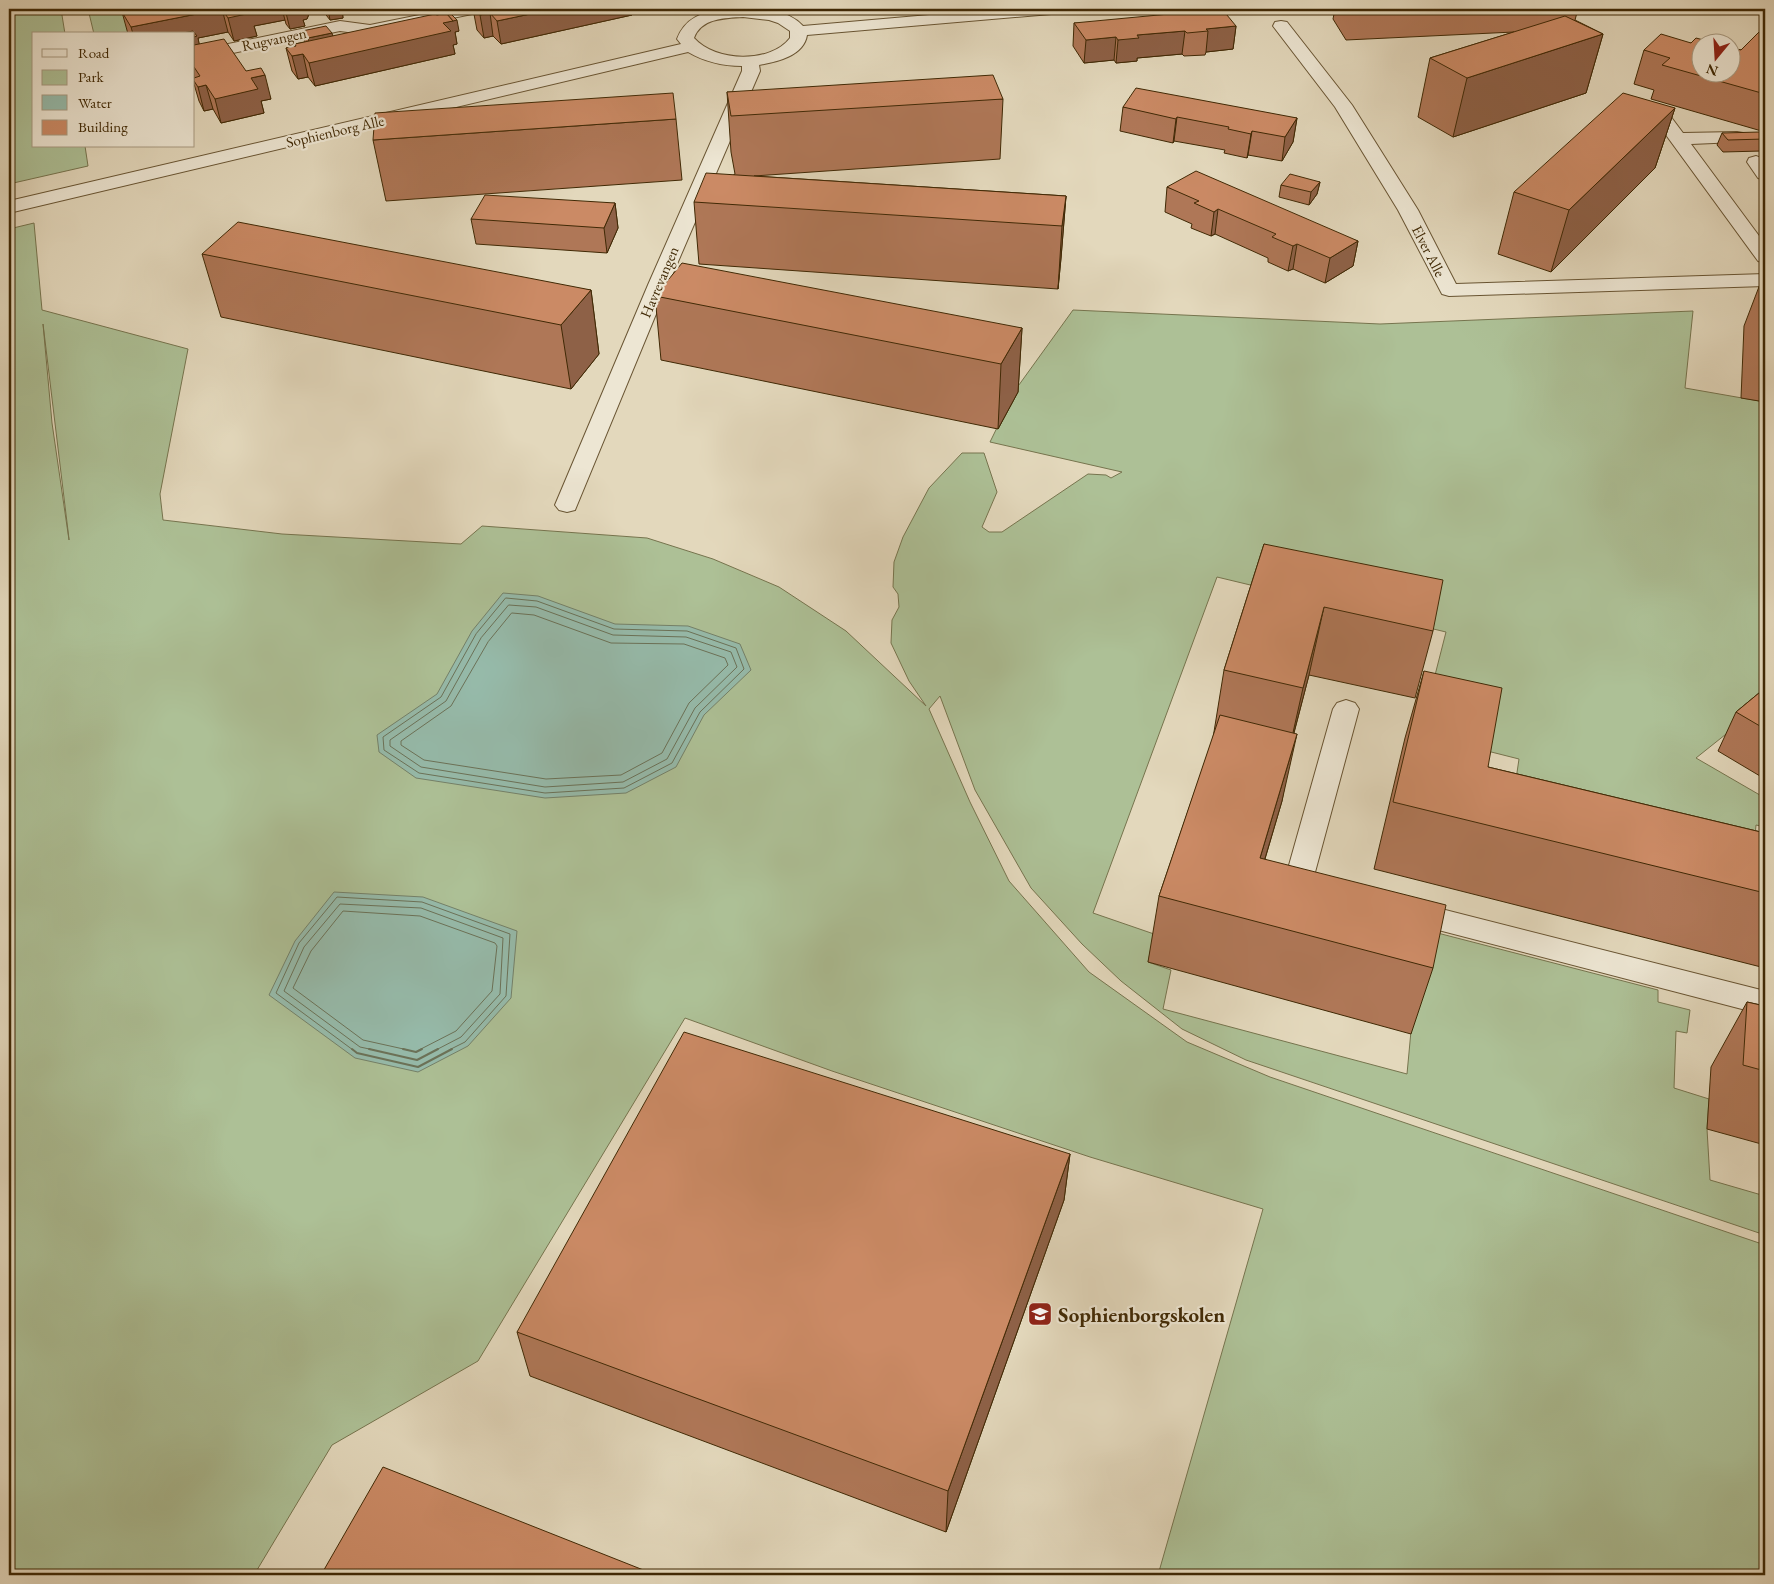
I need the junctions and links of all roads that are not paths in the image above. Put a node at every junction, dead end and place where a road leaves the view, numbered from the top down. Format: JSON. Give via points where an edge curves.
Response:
{"nodes":[{"id":1,"x":472,"y":9,"type":"edge"},
{"id":2,"x":1051,"y":9,"type":"edge"},
{"id":3,"x":744,"y":10,"type":"edge"},
{"id":4,"x":1281,"y":26,"type":"dead end"},
{"id":5,"x":798,"y":31,"type":"junction"},
{"id":6,"x":690,"y":47,"type":"junction"},
{"id":7,"x":195,"y":56,"type":"edge"},
{"id":8,"x":750,"y":60,"type":"junction"},
{"id":9,"x":1659,"y":113,"type":"edge"},
{"id":10,"x":1736,"y":137,"type":"edge"},
{"id":11,"x":1678,"y":139,"type":"junction"},
{"id":12,"x":9,"y":207,"type":"edge"},
{"id":13,"x":1765,"y":257,"type":"edge"},
{"id":14,"x":1765,"y":280,"type":"edge"},
{"id":15,"x":567,"y":505,"type":"dead end"},
{"id":16,"x":1346,"y":709,"type":"dead end"},
{"id":17,"x":1344,"y":895,"type":"edge"},
{"id":18,"x":1381,"y":904,"type":"edge"},
{"id":19,"x":1765,"y":1003,"type":"edge"}],
"edges":[{"from":1,"to":7,"type":"street","name":"Rugvangen","via":[[370,30],[340,26]]},
{"from":2,"to":5,"type":"street"},
{"from":3,"to":5,"type":"street","via":[[785,19]]},
{"from":3,"to":6,"type":"street","via":[[708,17],[695,24],[687,31],[685,39]]},
{"from":4,"to":14,"type":"street","name":"Elver Alle","via":[[1344,105],[1408,210],[1449,290]]},
{"from":5,"to":8,"type":"street","via":[[798,39],[782,53]]},
{"from":6,"to":8,"type":"street","via":[[714,58]]},
{"from":6,"to":12,"type":"street","name":"Sophienborg Alle"},
{"from":8,"to":15,"type":"street","name":"Havrevangen","via":[[751,71]]},
{"from":9,"to":11,"type":"street"},
{"from":10,"to":11,"type":"street"},
{"from":11,"to":13,"type":"street"},
{"from":16,"to":17,"type":"street","via":[[1298,883]]},
{"from":18,"to":19,"type":"street"}]}
